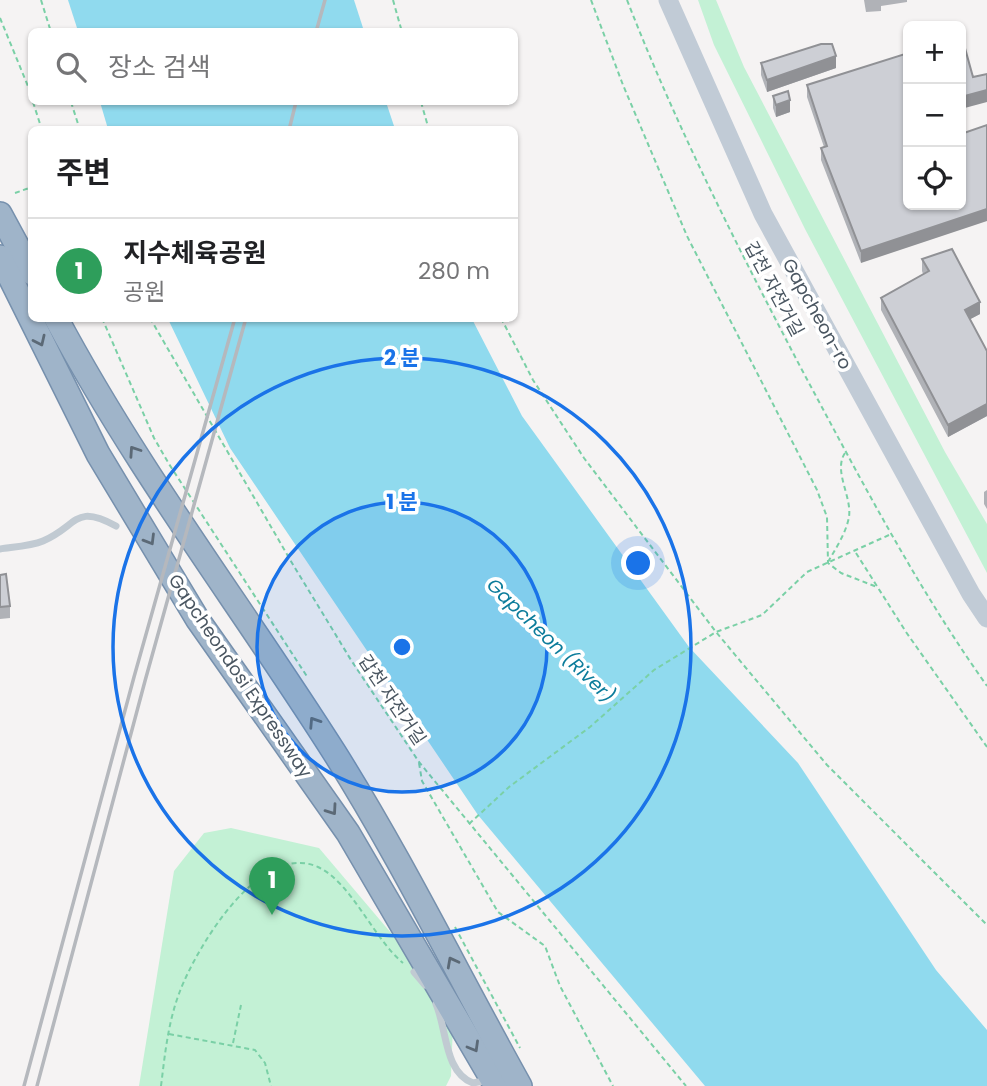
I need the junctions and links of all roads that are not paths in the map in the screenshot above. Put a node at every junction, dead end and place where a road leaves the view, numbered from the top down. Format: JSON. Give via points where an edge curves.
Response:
{"nodes":[{"id":1,"x":668,"y":0,"type":"edge"},
{"id":2,"x":0,"y":214,"type":"edge"},
{"id":3,"x":0,"y":257,"type":"edge"},
{"id":4,"x":28,"y":266,"type":"edge"},
{"id":5,"x":28,"y":313,"type":"edge"},
{"id":6,"x":32,"y":322,"type":"edge"},
{"id":7,"x":58,"y":322,"type":"edge"},
{"id":8,"x":116,"y":526,"type":"dead end"},
{"id":9,"x":0,"y":549,"type":"edge"},
{"id":10,"x":987,"y":618,"type":"edge"},
{"id":11,"x":414,"y":972,"type":"road end"},
{"id":12,"x":494,"y":1083,"type":"edge"},
{"id":13,"x":520,"y":1086,"type":"edge"}],
"edges":[{"from":1,"to":10,"type":"main road","name":"Gapcheon-ro","via":[[763,214]]},
{"from":2,"to":4,"type":"highway"},
{"from":3,"to":5,"type":"highway","name":"Gapcheondosi Expressway","one_way":true},
{"from":6,"to":12,"type":"highway","name":"Gapcheondosi Expressway","one_way":true,"via":[[104,465],[198,620],[356,845]]},
{"from":13,"to":7,"type":"highway","name":"Gapcheondosi Expressway","one_way":true,"via":[[375,817],[126,441]]},
{"from":8,"to":9,"type":"lane","via":[[96,515],[83,516],[43,541]]},
{"from":11,"to":12,"type":"lane","via":[[438,1008],[458,1073],[473,1083]]}]}
